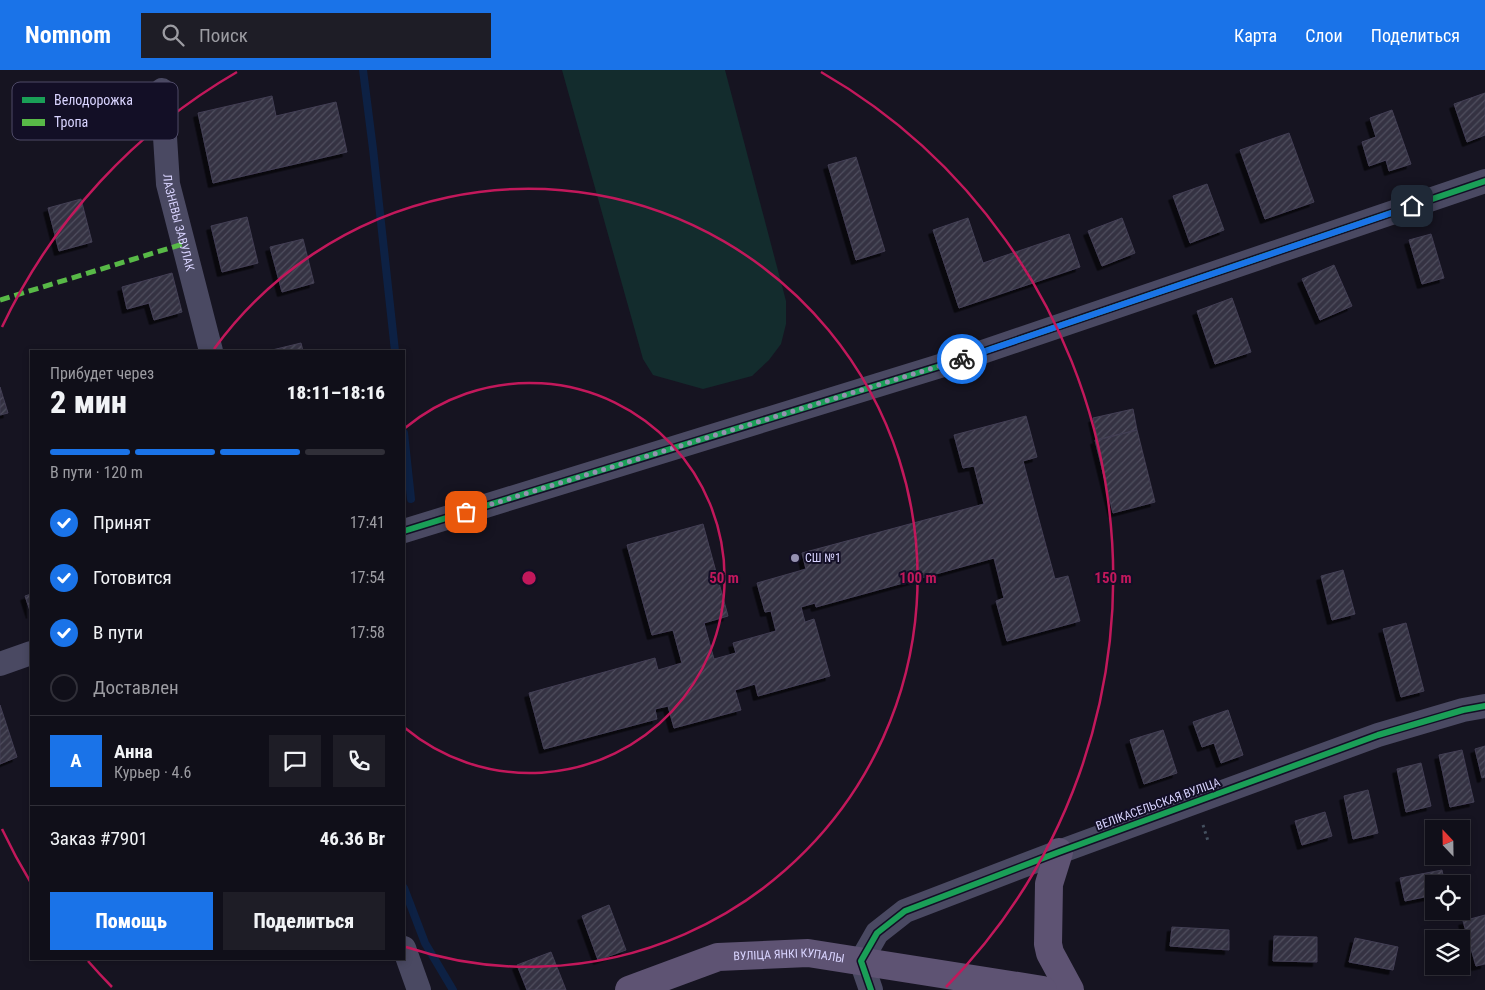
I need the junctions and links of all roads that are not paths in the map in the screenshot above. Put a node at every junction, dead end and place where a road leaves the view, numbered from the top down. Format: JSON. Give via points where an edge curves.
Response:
{"nodes":[{"id":1,"x":165,"y":140,"type":"edge"},
{"id":2,"x":1485,"y":181,"type":"edge"},
{"id":3,"x":211,"y":350,"type":"edge"},
{"id":4,"x":405,"y":531,"type":"edge"},
{"id":5,"x":30,"y":653,"type":"edge"},
{"id":6,"x":0,"y":664,"type":"edge"},
{"id":7,"x":1485,"y":706,"type":"edge"},
{"id":8,"x":1059,"y":852,"type":"junction"},
{"id":9,"x":405,"y":951,"type":"edge"},
{"id":10,"x":861,"y":961,"type":"junction"},
{"id":11,"x":419,"y":990,"type":"edge"},
{"id":12,"x":629,"y":990,"type":"edge"},
{"id":13,"x":871,"y":990,"type":"edge"},
{"id":14,"x":1043,"y":990,"type":"edge"},
{"id":15,"x":1070,"y":990,"type":"edge"}],
"edges":[{"from":1,"to":3,"type":"street","name":"ЛАЗНЕВЫ ЗАВУЛАК","via":[[168,184]]},
{"from":2,"to":4,"type":"street","via":[[953,362]]},
{"from":5,"to":6,"type":"street"},
{"from":7,"to":8,"type":"street","name":"ВЕЛІКАСЕЛЬСКАЯ ВУЛІЦА","via":[[1378,735]]},
{"from":8,"to":10,"type":"street","name":"ВЕЛІКАСЕЛЬСКАЯ ВУЛІЦА","via":[[905,911],[877,934]]},
{"from":8,"to":15,"type":"main road","via":[[1050,884],[1048,944]]},
{"from":9,"to":11,"type":"street"},
{"from":10,"to":12,"type":"main road","name":"ВУЛІЦА ЯНКІ КУПАЛЫ","via":[[808,953],[718,957]]},
{"from":10,"to":13,"type":"street"},
{"from":10,"to":14,"type":"main road","name":"ВУЛІЦА ЯНКІ КУПАЛЫ"}]}
